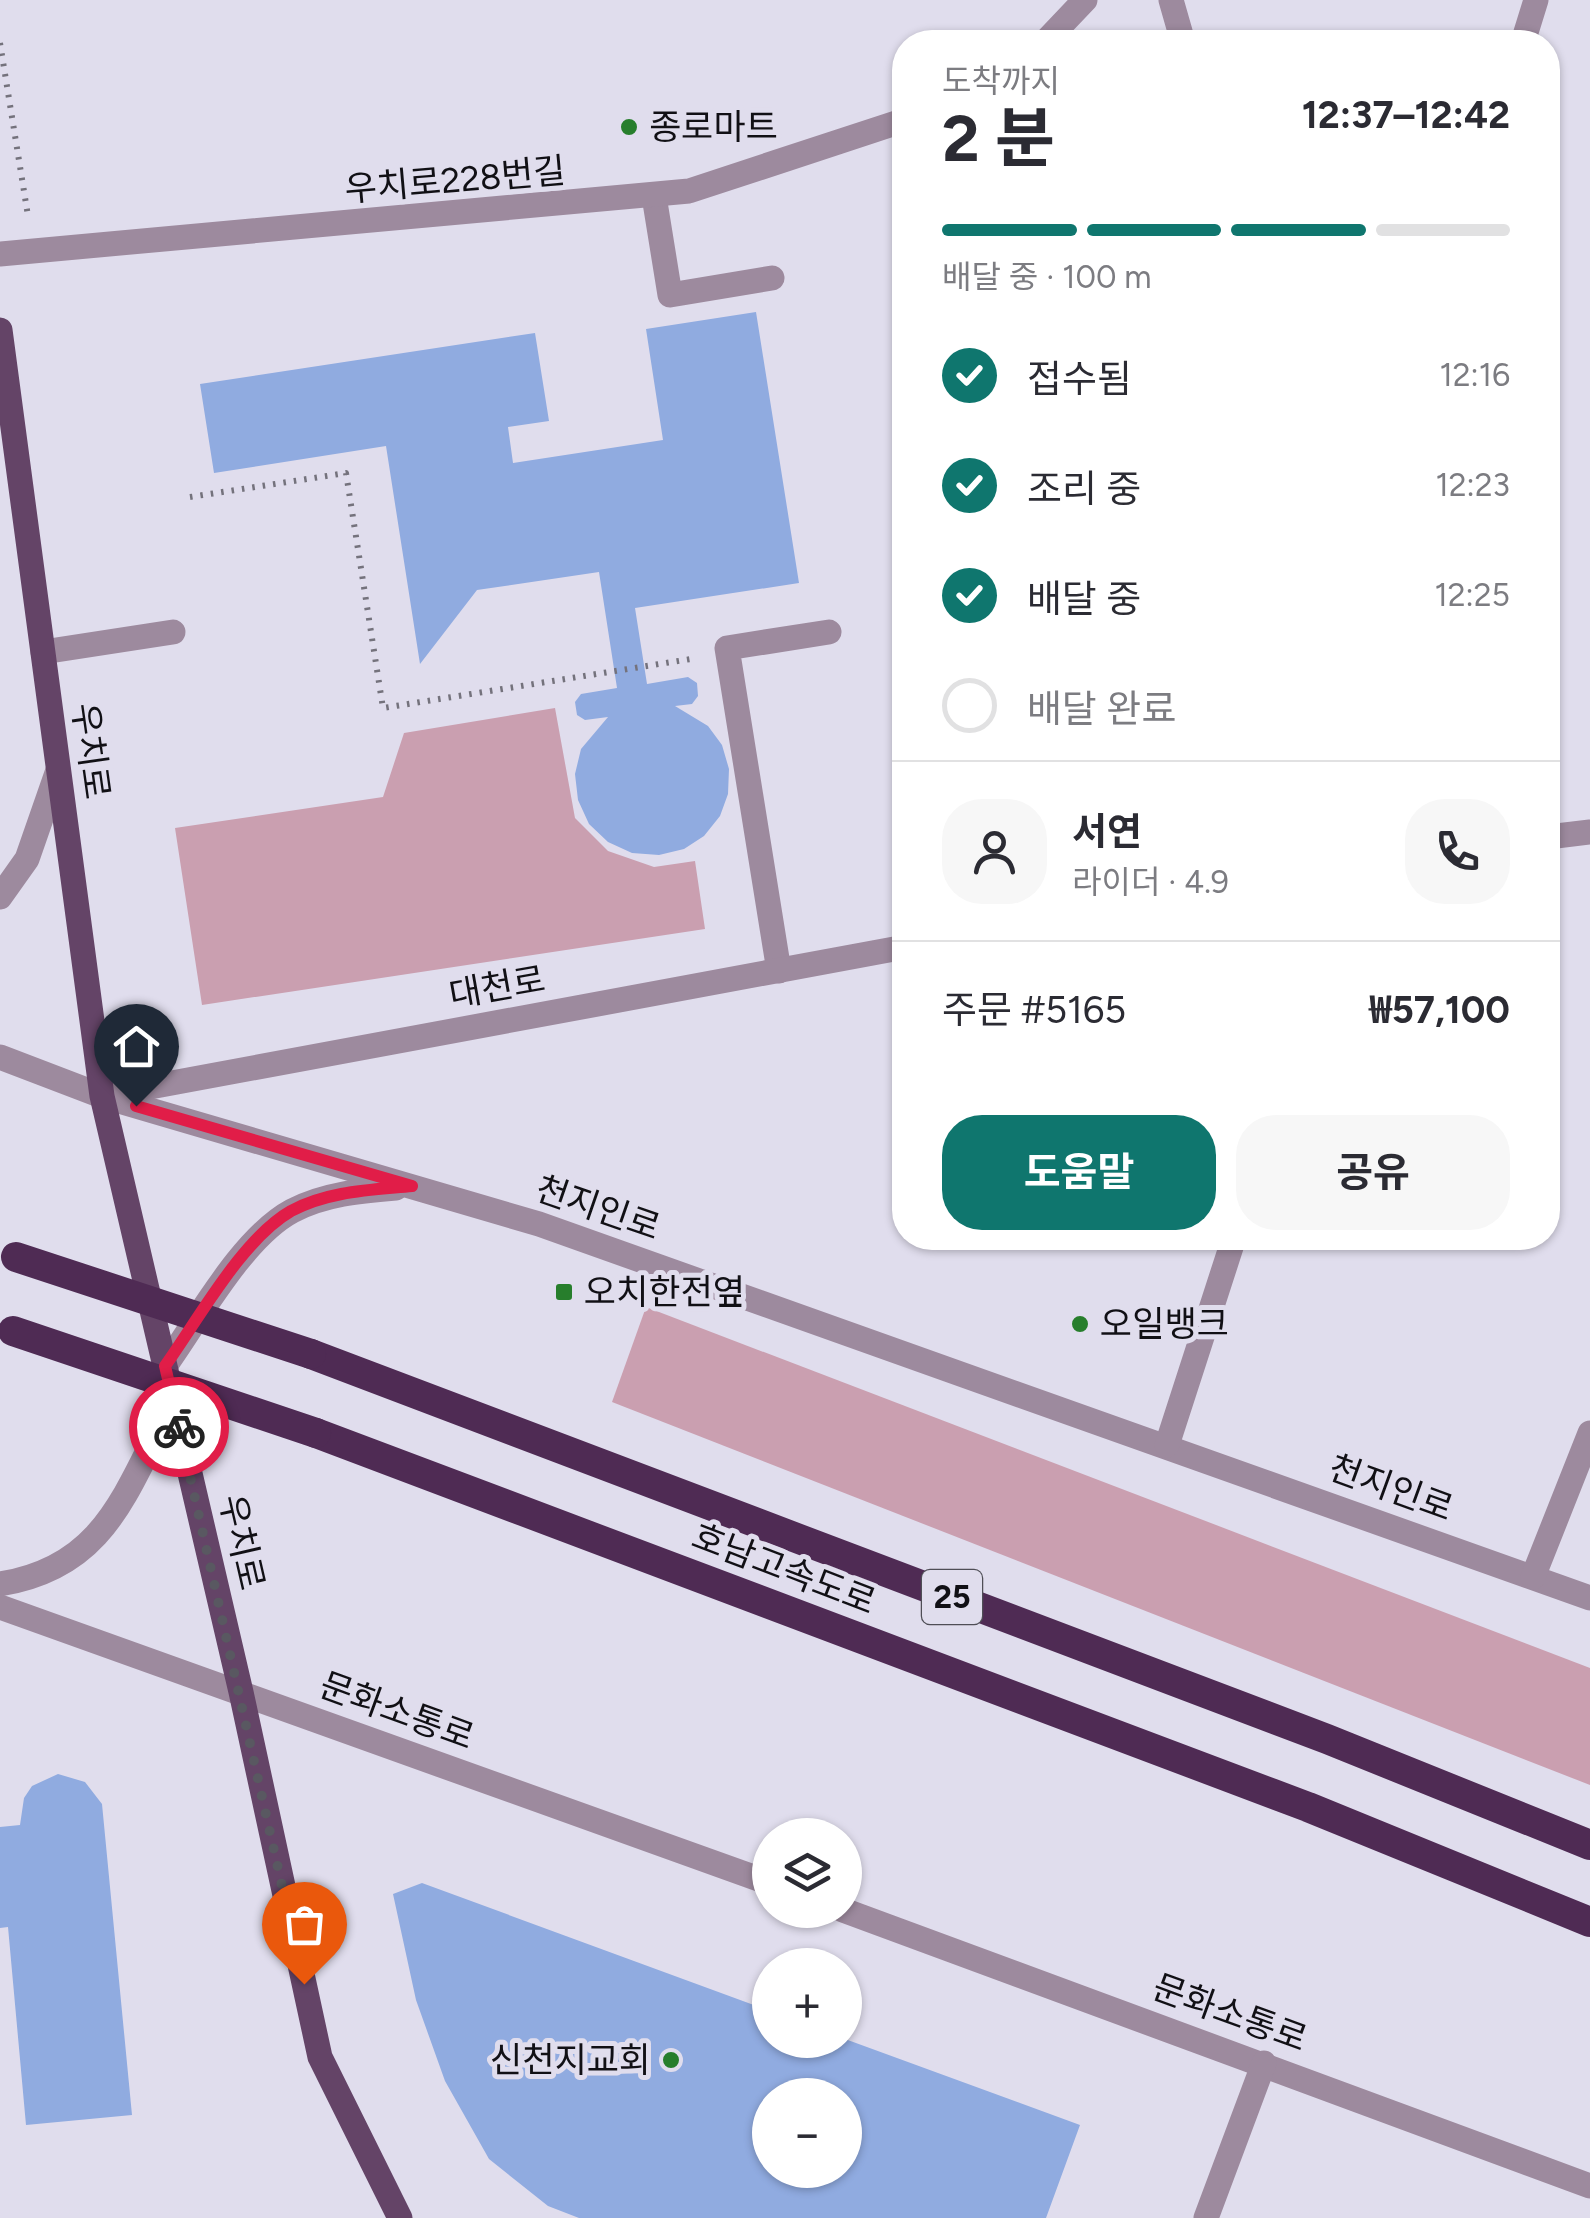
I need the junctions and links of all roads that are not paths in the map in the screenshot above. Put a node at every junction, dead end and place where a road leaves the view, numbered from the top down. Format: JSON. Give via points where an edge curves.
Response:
{"nodes":[{"id":1,"x":1085,"y":0,"type":"edge"},
{"id":2,"x":1171,"y":0,"type":"edge"},
{"id":3,"x":1536,"y":0,"type":"edge"},
{"id":4,"x":1056,"y":30,"type":"edge"},
{"id":5,"x":1180,"y":30,"type":"edge"},
{"id":6,"x":1526,"y":30,"type":"edge"},
{"id":7,"x":892,"y":124,"type":"edge"},
{"id":8,"x":654,"y":196,"type":"junction"},
{"id":9,"x":0,"y":254,"type":"edge"},
{"id":10,"x":772,"y":278,"type":"dead end"},
{"id":11,"x":0,"y":330,"type":"edge"},
{"id":12,"x":173,"y":632,"type":"dead end"},
{"id":13,"x":830,"y":632,"type":"dead end"},
{"id":14,"x":43,"y":652,"type":"junction"},
{"id":15,"x":58,"y":770,"type":"junction"},
{"id":16,"x":1590,"y":832,"type":"edge"},
{"id":17,"x":1560,"y":836,"type":"edge"},
{"id":18,"x":0,"y":897,"type":"edge"},
{"id":19,"x":892,"y":949,"type":"edge"},
{"id":20,"x":779,"y":971,"type":"junction"},
{"id":21,"x":0,"y":1056,"type":"edge"},
{"id":22,"x":102,"y":1096,"type":"junction"},
{"id":23,"x":412,"y":1186,"type":"junction"},
{"id":24,"x":1230,"y":1250,"type":"edge"},
{"id":25,"x":8,"y":1254,"type":"edge"},
{"id":26,"x":6,"y":1329,"type":"edge"},
{"id":27,"x":165,"y":1366,"type":"junction"},
{"id":28,"x":173,"y":1402,"type":"junction"},
{"id":29,"x":1590,"y":1433,"type":"edge"},
{"id":30,"x":1167,"y":1445,"type":"junction"},
{"id":31,"x":1532,"y":1577,"type":"junction"},
{"id":32,"x":0,"y":1584,"type":"edge"},
{"id":33,"x":1590,"y":1598,"type":"edge"},
{"id":34,"x":0,"y":1606,"type":"edge"},
{"id":35,"x":241,"y":1692,"type":"junction"},
{"id":36,"x":1590,"y":1846,"type":"edge"},
{"id":37,"x":752,"y":1877,"type":"edge"},
{"id":38,"x":862,"y":1917,"type":"edge"},
{"id":39,"x":1590,"y":1922,"type":"edge"},
{"id":40,"x":1264,"y":2062,"type":"junction"},
{"id":41,"x":1590,"y":2186,"type":"edge"},
{"id":42,"x":400,"y":2218,"type":"edge"},
{"id":43,"x":1206,"y":2218,"type":"edge"}],
"edges":[{"from":1,"to":4,"type":"street"},
{"from":2,"to":5,"type":"street"},
{"from":3,"to":6,"type":"street"},
{"from":7,"to":8,"type":"street","name":"우치로228번길","via":[[689,191]]},
{"from":8,"to":9,"type":"street","name":"우치로228번길"},
{"from":8,"to":10,"type":"street","via":[[670,294]]},
{"from":11,"to":14,"type":"main road","name":"우치로"},
{"from":12,"to":14,"type":"street"},
{"from":13,"to":20,"type":"street","via":[[727,648]]},
{"from":14,"to":15,"type":"main road","name":"우치로"},
{"from":15,"to":18,"type":"street","via":[[27,859]]},
{"from":15,"to":22,"type":"main road","name":"우치로"},
{"from":16,"to":17,"type":"street"},
{"from":19,"to":20,"type":"street","name":"대천로"},
{"from":20,"to":22,"type":"street","name":"대천로"},
{"from":21,"to":22,"type":"street","name":"천지인로"},
{"from":22,"to":23,"type":"street","name":"천지인로"},
{"from":22,"to":27,"type":"main road","name":"우치로"},
{"from":23,"to":27,"type":"street","via":[[339,1193],[290,1212],[252,1244]]},
{"from":23,"to":30,"type":"street","name":"천지인로","via":[[539,1224]]},
{"from":24,"to":30,"type":"street"},
{"from":25,"to":36,"type":"highway","name":"호남고속도로","number":"25","bridge":true,"via":[[311,1354],[1327,1739]]},
{"from":26,"to":39,"type":"highway","name":"호남고속도로","number":"25","bridge":true,"via":[[316,1433],[1308,1807]]},
{"from":27,"to":28,"type":"main road","name":"우치로"},
{"from":28,"to":32,"type":"street","via":[[104,1528],[83,1552],[60,1568]]},
{"from":28,"to":35,"type":"main road","name":"우치로"},
{"from":29,"to":31,"type":"street"},
{"from":30,"to":31,"type":"street","name":"천지인로"},
{"from":31,"to":33,"type":"street","name":"천지인로"},
{"from":34,"to":35,"type":"street","name":"문화소통로"},
{"from":35,"to":37,"type":"street","name":"문화소통로"},
{"from":35,"to":42,"type":"main road","name":"우치로","via":[[320,2057]]},
{"from":38,"to":40,"type":"street","name":"문화소통로"},
{"from":40,"to":41,"type":"street","name":"문화소통로"},
{"from":40,"to":43,"type":"street"}]}
